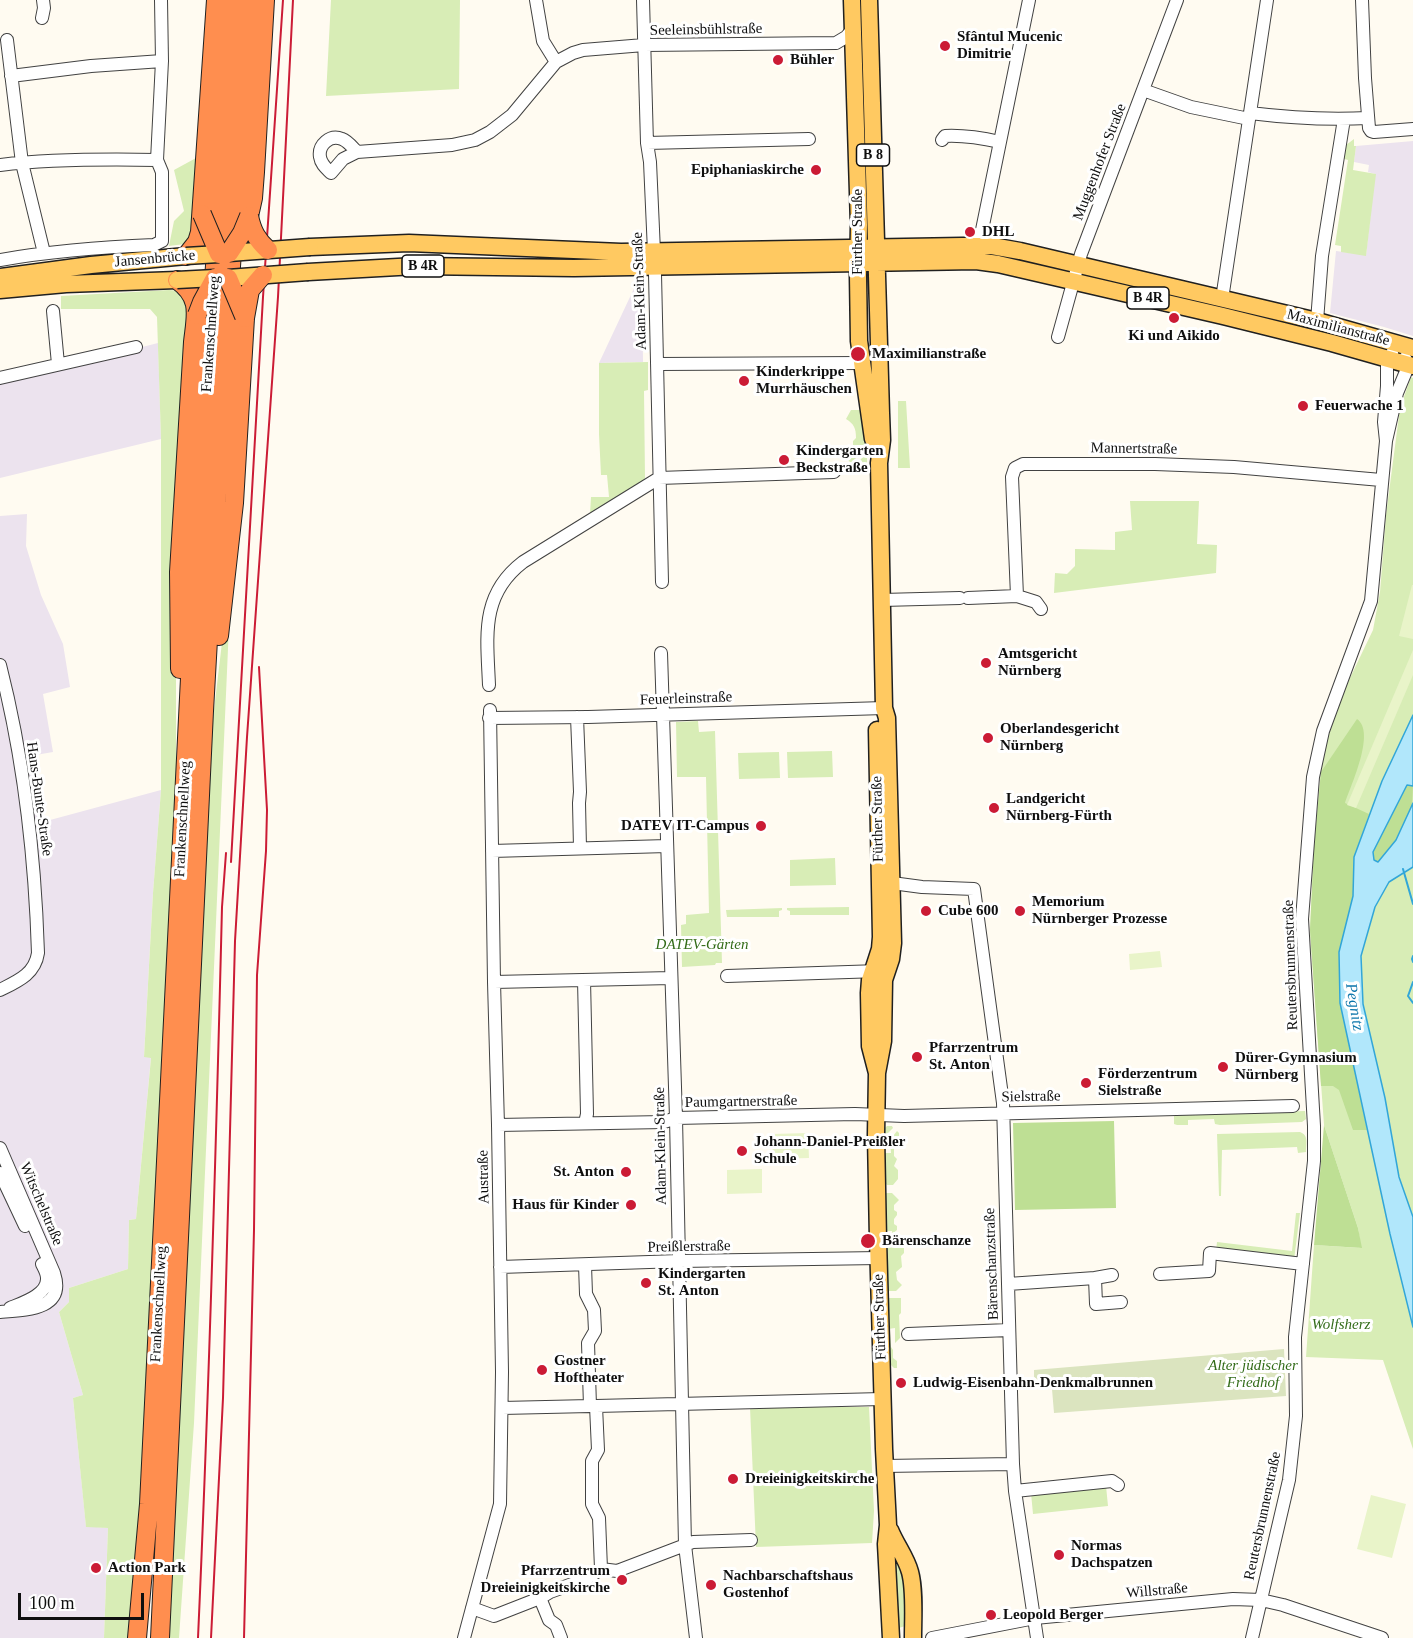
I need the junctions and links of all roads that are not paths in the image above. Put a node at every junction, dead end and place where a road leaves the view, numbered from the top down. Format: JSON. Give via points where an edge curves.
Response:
{"nodes":[{"id":1,"x":43,"y":0,"type":"edge"},
{"id":2,"x":161,"y":0,"type":"edge"},
{"id":3,"x":216,"y":0,"type":"edge"},
{"id":4,"x":232,"y":0,"type":"edge"},
{"id":5,"x":249,"y":0,"type":"edge"},
{"id":6,"x":265,"y":0,"type":"edge"},
{"id":7,"x":536,"y":0,"type":"edge"},
{"id":8,"x":643,"y":0,"type":"edge"},
{"id":9,"x":852,"y":0,"type":"edge"},
{"id":10,"x":869,"y":0,"type":"edge"},
{"id":11,"x":1029,"y":0,"type":"edge"},
{"id":12,"x":1177,"y":0,"type":"edge"},
{"id":13,"x":1267,"y":0,"type":"edge"},
{"id":14,"x":1362,"y":0,"type":"edge"},
{"id":15,"x":42,"y":18,"type":"dead end"},
{"id":16,"x":853,"y":29,"type":"junction"},
{"id":17,"x":7,"y":40,"type":"dead end"},
{"id":18,"x":644,"y":45,"type":"junction"},
{"id":19,"x":162,"y":61,"type":"junction"},
{"id":20,"x":556,"y":62,"type":"junction"},
{"id":21,"x":11,"y":76,"type":"junction"},
{"id":22,"x":1143,"y":90,"type":"junction"},
{"id":23,"x":1250,"y":116,"type":"junction"},
{"id":24,"x":1368,"y":118,"type":"junction"},
{"id":25,"x":1344,"y":119,"type":"junction"},
{"id":26,"x":1413,"y":129,"type":"edge"},
{"id":27,"x":809,"y":139,"type":"dead end"},
{"id":28,"x":942,"y":140,"type":"dead end"},
{"id":29,"x":1000,"y":142,"type":"junction"},
{"id":30,"x":647,"y":143,"type":"junction"},
{"id":31,"x":357,"y":152,"type":"dead end"},
{"id":32,"x":158,"y":160,"type":"junction"},
{"id":33,"x":22,"y":163,"type":"junction"},
{"id":34,"x":0,"y":165,"type":"edge"},
{"id":35,"x":202,"y":214,"type":"junction"},
{"id":36,"x":249,"y":216,"type":"junction"},
{"id":37,"x":973,"y":246,"type":"junction"},
{"id":38,"x":310,"y":247,"type":"joint"},
{"id":39,"x":268,"y":250,"type":"junction"},
{"id":40,"x":44,"y":253,"type":"junction"},
{"id":41,"x":858,"y":255,"type":"junction"},
{"id":42,"x":876,"y":255,"type":"junction"},
{"id":43,"x":186,"y":256,"type":"junction"},
{"id":44,"x":655,"y":259,"type":"junction"},
{"id":45,"x":0,"y":260,"type":"edge"},
{"id":46,"x":223,"y":265,"type":"junction"},
{"id":47,"x":309,"y":272,"type":"joint"},
{"id":48,"x":1075,"y":273,"type":"junction"},
{"id":49,"x":263,"y":275,"type":"junction"},
{"id":50,"x":0,"y":277,"type":"edge"},
{"id":51,"x":177,"y":280,"type":"junction"},
{"id":52,"x":0,"y":290,"type":"edge"},
{"id":53,"x":1222,"y":299,"type":"junction"},
{"id":54,"x":52,"y":311,"type":"dead end"},
{"id":55,"x":197,"y":315,"type":"junction"},
{"id":56,"x":1317,"y":321,"type":"junction"},
{"id":57,"x":244,"y":326,"type":"junction"},
{"id":58,"x":1058,"y":338,"type":"dead end"},
{"id":59,"x":136,"y":347,"type":"dead end"},
{"id":60,"x":1409,"y":356,"type":"edge"},
{"id":61,"x":1388,"y":359,"type":"junction"},
{"id":62,"x":861,"y":363,"type":"junction"},
{"id":63,"x":58,"y":364,"type":"junction"},
{"id":64,"x":658,"y":364,"type":"junction"},
{"id":65,"x":0,"y":378,"type":"edge"},
{"id":66,"x":1386,"y":441,"type":"junction"},
{"id":67,"x":879,"y":463,"type":"junction"},
{"id":68,"x":834,"y":472,"type":"dead end"},
{"id":69,"x":659,"y":478,"type":"junction"},
{"id":70,"x":1381,"y":480,"type":"junction"},
{"id":71,"x":662,"y":582,"type":"dead end"},
{"id":72,"x":1017,"y":596,"type":"junction"},
{"id":73,"x":882,"y":600,"type":"junction"},
{"id":74,"x":1041,"y":609,"type":"dead end"},
{"id":75,"x":661,"y":653,"type":"dead end"},
{"id":76,"x":0,"y":665,"type":"edge"},
{"id":77,"x":489,"y":685,"type":"dead end"},
{"id":78,"x":884,"y":708,"type":"junction"},
{"id":79,"x":204,"y":711,"type":"junction"},
{"id":80,"x":490,"y":714,"type":"joint"},
{"id":81,"x":663,"y":715,"type":"junction"},
{"id":82,"x":577,"y":717,"type":"junction"},
{"id":83,"x":185,"y":770,"type":"junction"},
{"id":84,"x":667,"y":846,"type":"junction"},
{"id":85,"x":580,"y":848,"type":"junction"},
{"id":86,"x":492,"y":851,"type":"junction"},
{"id":87,"x":892,"y":883,"type":"junction"},
{"id":88,"x":880,"y":971,"type":"junction"},
{"id":89,"x":727,"y":976,"type":"dead end"},
{"id":90,"x":671,"y":978,"type":"junction"},
{"id":91,"x":584,"y":980,"type":"junction"},
{"id":92,"x":494,"y":982,"type":"junction"},
{"id":93,"x":0,"y":990,"type":"edge"},
{"id":94,"x":1293,"y":1106,"type":"dead end"},
{"id":95,"x":1004,"y":1113,"type":"junction"},
{"id":96,"x":876,"y":1115,"type":"junction"},
{"id":97,"x":676,"y":1118,"type":"junction"},
{"id":98,"x":585,"y":1123,"type":"junction"},
{"id":99,"x":498,"y":1125,"type":"junction"},
{"id":100,"x":0,"y":1148,"type":"edge"},
{"id":101,"x":0,"y":1173,"type":"edge"},
{"id":102,"x":879,"y":1258,"type":"junction"},
{"id":103,"x":679,"y":1261,"type":"junction"},
{"id":104,"x":1304,"y":1264,"type":"junction"},
{"id":105,"x":585,"y":1265,"type":"junction"},
{"id":106,"x":500,"y":1267,"type":"junction"},
{"id":107,"x":50,"y":1274,"type":"junction"},
{"id":108,"x":1160,"y":1274,"type":"dead end"},
{"id":109,"x":1112,"y":1275,"type":"dead end"},
{"id":110,"x":1095,"y":1278,"type":"junction"},
{"id":111,"x":1008,"y":1284,"type":"junction"},
{"id":112,"x":1121,"y":1302,"type":"dead end"},
{"id":113,"x":0,"y":1312,"type":"edge"},
{"id":114,"x":1009,"y":1330,"type":"junction"},
{"id":115,"x":908,"y":1334,"type":"dead end"},
{"id":116,"x":882,"y":1399,"type":"junction"},
{"id":117,"x":682,"y":1404,"type":"junction"},
{"id":118,"x":593,"y":1406,"type":"junction"},
{"id":119,"x":502,"y":1408,"type":"junction"},
{"id":120,"x":1013,"y":1464,"type":"junction"},
{"id":121,"x":884,"y":1466,"type":"junction"},
{"id":122,"x":1118,"y":1485,"type":"dead end"},
{"id":123,"x":1015,"y":1491,"type":"junction"},
{"id":124,"x":888,"y":1525,"type":"junction"},
{"id":125,"x":751,"y":1540,"type":"dead end"},
{"id":126,"x":685,"y":1545,"type":"junction"},
{"id":127,"x":601,"y":1569,"type":"junction"},
{"id":128,"x":910,"y":1572,"type":"junction"},
{"id":129,"x":888,"y":1576,"type":"junction"},
{"id":130,"x":540,"y":1598,"type":"junction"},
{"id":131,"x":1261,"y":1600,"type":"junction"},
{"id":132,"x":472,"y":1608,"type":"junction"},
{"id":133,"x":1035,"y":1618,"type":"junction"},
{"id":134,"x":137,"y":1638,"type":"edge"},
{"id":135,"x":160,"y":1638,"type":"edge"},
{"id":136,"x":464,"y":1638,"type":"edge"},
{"id":137,"x":561,"y":1638,"type":"edge"},
{"id":138,"x":696,"y":1638,"type":"edge"},
{"id":139,"x":891,"y":1638,"type":"edge"},
{"id":140,"x":913,"y":1638,"type":"edge"},
{"id":141,"x":932,"y":1638,"type":"edge"},
{"id":142,"x":1038,"y":1638,"type":"edge"},
{"id":143,"x":1252,"y":1638,"type":"edge"},
{"id":144,"x":1382,"y":1638,"type":"edge"}],
"edges":[{"from":1,"to":15,"type":"street"},
{"from":2,"to":19,"type":"street"},
{"from":3,"to":35,"type":"highway"},
{"from":4,"to":83,"type":"highway","name":"Frankenschnellweg"},
{"from":5,"to":79,"type":"highway","name":"Frankenschnellweg"},
{"from":6,"to":36,"type":"highway"},
{"from":7,"to":20,"type":"street","via":[[543,41]]},
{"from":8,"to":18,"type":"street","name":"Adam-Klein-Straße"},
{"from":9,"to":16,"type":"main road","name":"Fürther Straße","number":"B 8"},
{"from":10,"to":42,"type":"main road","name":"Fürther Straße","number":"B 8"},
{"from":11,"to":29,"type":"street"},
{"from":12,"to":22,"type":"street","name":"Muggenhofer Straße"},
{"from":13,"to":23,"type":"street"},
{"from":14,"to":24,"type":"street"},
{"from":16,"to":18,"type":"street","name":"Seeleinsbühlstraße","via":[[836,43]]},
{"from":16,"to":41,"type":"main road","name":"Fürther Straße","number":"B 8"},
{"from":17,"to":21,"type":"street"},
{"from":18,"to":20,"type":"street","name":"Seeleinsbühlstraße","via":[[583,50]]},
{"from":18,"to":30,"type":"street","name":"Adam-Klein-Straße"},
{"from":19,"to":21,"type":"street"},
{"from":19,"to":32,"type":"street"},
{"from":20,"to":31,"type":"street","via":[[512,115],[475,140]]},
{"from":21,"to":33,"type":"street"},
{"from":22,"to":23,"type":"street","via":[[1191,107]]},
{"from":22,"to":48,"type":"street","name":"Muggenhofer Straße"},
{"from":23,"to":25,"type":"street"},
{"from":23,"to":53,"type":"street"},
{"from":24,"to":25,"type":"street"},
{"from":24,"to":26,"type":"street","via":[[1374,132]]},
{"from":25,"to":56,"type":"street","via":[[1324,245]]},
{"from":27,"to":30,"type":"street"},
{"from":28,"to":29,"type":"street","via":[[955,135]]},
{"from":29,"to":37,"type":"street","via":[[981,234]]},
{"from":30,"to":44,"type":"street","name":"Adam-Klein-Straße"},
{"from":32,"to":33,"type":"street"},
{"from":32,"to":40,"type":"street","via":[[162,172],[162,241],[154,245]]},
{"from":33,"to":34,"type":"street"},
{"from":33,"to":40,"type":"street"},
{"from":35,"to":43,"type":"highway","bridge":true,"via":[[199,237]]},
{"from":35,"to":46,"type":"highway","bridge":true},
{"from":36,"to":39,"type":"highway","bridge":true,"via":[[253,232]]},
{"from":36,"to":46,"type":"highway","bridge":true},
{"from":37,"to":42,"type":"main road","name":"Maximilianstraße","number":"B 4R"},
{"from":37,"to":48,"type":"main road","name":"Maximilianstraße","number":"B 4R","via":[[1005,248]]},
{"from":38,"to":39,"type":"main road","name":"Jansenbrücke","number":"B 4R","bridge":true},
{"from":38,"to":44,"type":"main road","name":"Maximilianstraße","number":"B 4R","via":[[409,243]]},
{"from":39,"to":46,"type":"main road","name":"Jansenbrücke","number":"B 4R","bridge":true},
{"from":40,"to":45,"type":"street"},
{"from":41,"to":42,"type":"main road","name":"Maximilianstraße","number":"B 4R"},
{"from":41,"to":44,"type":"main road","name":"Maximilianstraße","number":"B 4R"},
{"from":41,"to":62,"type":"main road","name":"Fürther Straße"},
{"from":42,"to":48,"type":"main road","name":"Maximilianstraße","number":"B 4R"},
{"from":42,"to":67,"type":"main road","name":"Fürther Straße","via":[[882,440]]},
{"from":43,"to":46,"type":"main road","name":"Jansenbrücke","number":"B 4R","bridge":true},
{"from":43,"to":50,"type":"main road","name":"Jansenbrücke","number":"B 4R"},
{"from":44,"to":47,"type":"main road","name":"Maximilianstraße","number":"B 4R","via":[[574,268],[416,266]]},
{"from":44,"to":64,"type":"street","name":"Adam-Klein-Straße"},
{"from":46,"to":49,"type":"main road","name":"Jansenbrücke","number":"B 4R","bridge":true},
{"from":46,"to":51,"type":"main road","name":"Jansenbrücke","number":"B 4R","bridge":true},
{"from":46,"to":55,"type":"highway","bridge":true},
{"from":46,"to":57,"type":"highway","bridge":true},
{"from":47,"to":49,"type":"main road","name":"Jansenbrücke","number":"B 4R","bridge":true},
{"from":48,"to":53,"type":"main road","name":"Maximilianstraße","number":"B 4R"},
{"from":48,"to":58,"type":"street","name":"Muggenhofer Straße"},
{"from":48,"to":61,"type":"main road","name":"Maximilianstraße","number":"B 4R"},
{"from":49,"to":57,"type":"highway","bridge":true,"via":[[249,293]]},
{"from":51,"to":52,"type":"main road","name":"Jansenbrücke","number":"B 4R"},
{"from":51,"to":55,"type":"highway","bridge":true,"via":[[190,291]]},
{"from":53,"to":56,"type":"main road","name":"Maximilianstraße","number":"B 4R"},
{"from":54,"to":63,"type":"street"},
{"from":55,"to":83,"type":"highway","via":[[179,572],[180,738]]},
{"from":56,"to":60,"type":"main road","name":"Maximilianstraße","number":"B 4R"},
{"from":57,"to":79,"type":"highway","via":[[230,548],[217,650]]},
{"from":59,"to":63,"type":"street"},
{"from":60,"to":61,"type":"main road","number":"B 4R"},
{"from":60,"to":66,"type":"street","name":"Reutersbrunnenstraße"},
{"from":61,"to":66,"type":"street","name":"Reutersbrunnenstraße"},
{"from":62,"to":64,"type":"street"},
{"from":62,"to":67,"type":"main road","name":"Fürther Straße"},
{"from":63,"to":65,"type":"street"},
{"from":64,"to":69,"type":"street","name":"Adam-Klein-Straße"},
{"from":66,"to":70,"type":"street","name":"Reutersbrunnenstraße"},
{"from":67,"to":73,"type":"main road","name":"Fürther Straße"},
{"from":68,"to":69,"type":"street"},
{"from":69,"to":71,"type":"street","name":"Adam-Klein-Straße"},
{"from":69,"to":77,"type":"street","via":[[523,562],[506,577],[493,600],[489,621]]},
{"from":70,"to":72,"type":"street","name":"Mannertstraße","via":[[1223,466],[1023,464],[1015,468],[1012,477]]},
{"from":70,"to":104,"type":"street","name":"Reutersbrunnenstraße","via":[[1371,602],[1323,731],[1313,777],[1302,919],[1314,1153]]},
{"from":72,"to":73,"type":"street"},
{"from":72,"to":74,"type":"street","via":[[1036,602]]},
{"from":73,"to":78,"type":"main road","name":"Fürther Straße"},
{"from":75,"to":81,"type":"street","name":"Adam-Klein-Straße"},
{"from":76,"to":93,"type":"street","name":"Hans-Bunte-Straße","via":[[11,709],[29,829],[38,953],[30,973]]},
{"from":78,"to":81,"type":"street","name":"Feuerleinstraße"},
{"from":78,"to":87,"type":"main road","name":"Fürther Straße"},
{"from":78,"to":88,"type":"main road","name":"Fürther Straße","via":[[878,718],[876,740]]},
{"from":79,"to":135,"type":"highway","name":"Frankenschnellweg"},
{"from":80,"to":82,"type":"street","name":"Feuerleinstraße"},
{"from":80,"to":86,"type":"street","name":"Austraße"},
{"from":81,"to":82,"type":"street","name":"Feuerleinstraße"},
{"from":81,"to":84,"type":"street","name":"Adam-Klein-Straße"},
{"from":82,"to":85,"type":"street"},
{"from":83,"to":134,"type":"highway","name":"Frankenschnellweg","via":[[151,1472]]},
{"from":84,"to":85,"type":"street"},
{"from":84,"to":90,"type":"street","name":"Adam-Klein-Straße"},
{"from":85,"to":86,"type":"street"},
{"from":86,"to":92,"type":"street","name":"Austraße"},
{"from":87,"to":88,"type":"main road","name":"Fürther Straße","via":[[893,949]]},
{"from":87,"to":95,"type":"street","name":"Bärenschanzstraße","via":[[974,890]]},
{"from":88,"to":89,"type":"street"},
{"from":88,"to":96,"type":"main road","name":"Fürther Straße","via":[[884,1041],[877,1073]]},
{"from":90,"to":91,"type":"street"},
{"from":90,"to":97,"type":"street","name":"Adam-Klein-Straße"},
{"from":91,"to":92,"type":"street"},
{"from":91,"to":98,"type":"street"},
{"from":92,"to":99,"type":"street","name":"Austraße"},
{"from":94,"to":95,"type":"street","name":"Sielstraße"},
{"from":95,"to":96,"type":"street","name":"Sielstraße"},
{"from":95,"to":111,"type":"street","name":"Bärenschanzstraße"},
{"from":96,"to":97,"type":"street","name":"Paumgartnerstraße"},
{"from":96,"to":102,"type":"main road","name":"Fürther Straße"},
{"from":97,"to":98,"type":"street","name":"Paumgartnerstraße","via":[[664,1122]]},
{"from":97,"to":103,"type":"street","name":"Adam-Klein-Straße"},
{"from":98,"to":99,"type":"street","name":"Paumgartnerstraße"},
{"from":99,"to":106,"type":"street","name":"Austraße"},
{"from":100,"to":107,"type":"street","name":"Witschelstraße"},
{"from":101,"to":107,"type":"street","name":"Witschelstraße"},
{"from":102,"to":103,"type":"street","name":"Preißlerstraße"},
{"from":102,"to":116,"type":"main road","name":"Fürther Straße"},
{"from":103,"to":105,"type":"street","name":"Preißlerstraße"},
{"from":103,"to":117,"type":"street","name":"Adam-Klein-Straße"},
{"from":104,"to":108,"type":"street","via":[[1210,1253],[1209,1271]]},
{"from":104,"to":131,"type":"street","name":"Reutersbrunnenstraße","via":[[1295,1337],[1293,1454]]},
{"from":105,"to":106,"type":"street","name":"Preißlerstraße"},
{"from":105,"to":118,"type":"street","via":[[586,1294],[594,1310],[595,1331],[588,1343]]},
{"from":106,"to":119,"type":"street","name":"Austraße"},
{"from":107,"to":113,"type":"street","via":[[57,1284],[49,1301],[27,1310]]},
{"from":109,"to":110,"type":"street"},
{"from":110,"to":111,"type":"street"},
{"from":110,"to":112,"type":"street","via":[[1096,1304]]},
{"from":111,"to":114,"type":"street","name":"Bärenschanzstraße"},
{"from":114,"to":115,"type":"street"},
{"from":114,"to":120,"type":"street","name":"Bärenschanzstraße"},
{"from":116,"to":117,"type":"street"},
{"from":116,"to":121,"type":"main road","name":"Fürther Straße"},
{"from":117,"to":118,"type":"street"},
{"from":117,"to":126,"type":"street","name":"Adam-Klein-Straße"},
{"from":118,"to":119,"type":"street"},
{"from":118,"to":127,"type":"street","via":[[598,1450],[592,1461],[592,1504],[599,1518]]},
{"from":119,"to":132,"type":"street","name":"Austraße","via":[[500,1504]]},
{"from":120,"to":121,"type":"street"},
{"from":120,"to":123,"type":"street","name":"Bärenschanzstraße"},
{"from":121,"to":124,"type":"main road","name":"Fürther Straße"},
{"from":122,"to":123,"type":"street","via":[[1112,1481]]},
{"from":123,"to":133,"type":"street","name":"Bärenschanzstraße"},
{"from":124,"to":128,"type":"main road","name":"Fürther Straße"},
{"from":124,"to":129,"type":"main road","name":"Fürther Straße"},
{"from":125,"to":126,"type":"street"},
{"from":126,"to":127,"type":"street","via":[[617,1571]]},
{"from":126,"to":138,"type":"street","name":"Adam-Klein-Straße"},
{"from":127,"to":130,"type":"street"},
{"from":128,"to":129,"type":"main road","via":[[900,1570]]},
{"from":128,"to":140,"type":"main road","name":"Fürther Straße"},
{"from":129,"to":139,"type":"main road","name":"Fürther Straße"},
{"from":130,"to":132,"type":"street","via":[[494,1616]]},
{"from":130,"to":137,"type":"street"},
{"from":131,"to":133,"type":"street","name":"Willstraße","via":[[1218,1600]]},
{"from":131,"to":143,"type":"street","name":"Reutersbrunnenstraße"},
{"from":131,"to":144,"type":"street","name":"Willstraße"},
{"from":132,"to":136,"type":"street","name":"Austraße"},
{"from":133,"to":141,"type":"street","name":"Willstraße"},
{"from":133,"to":142,"type":"street","name":"Bärenschanzstraße"}]}
